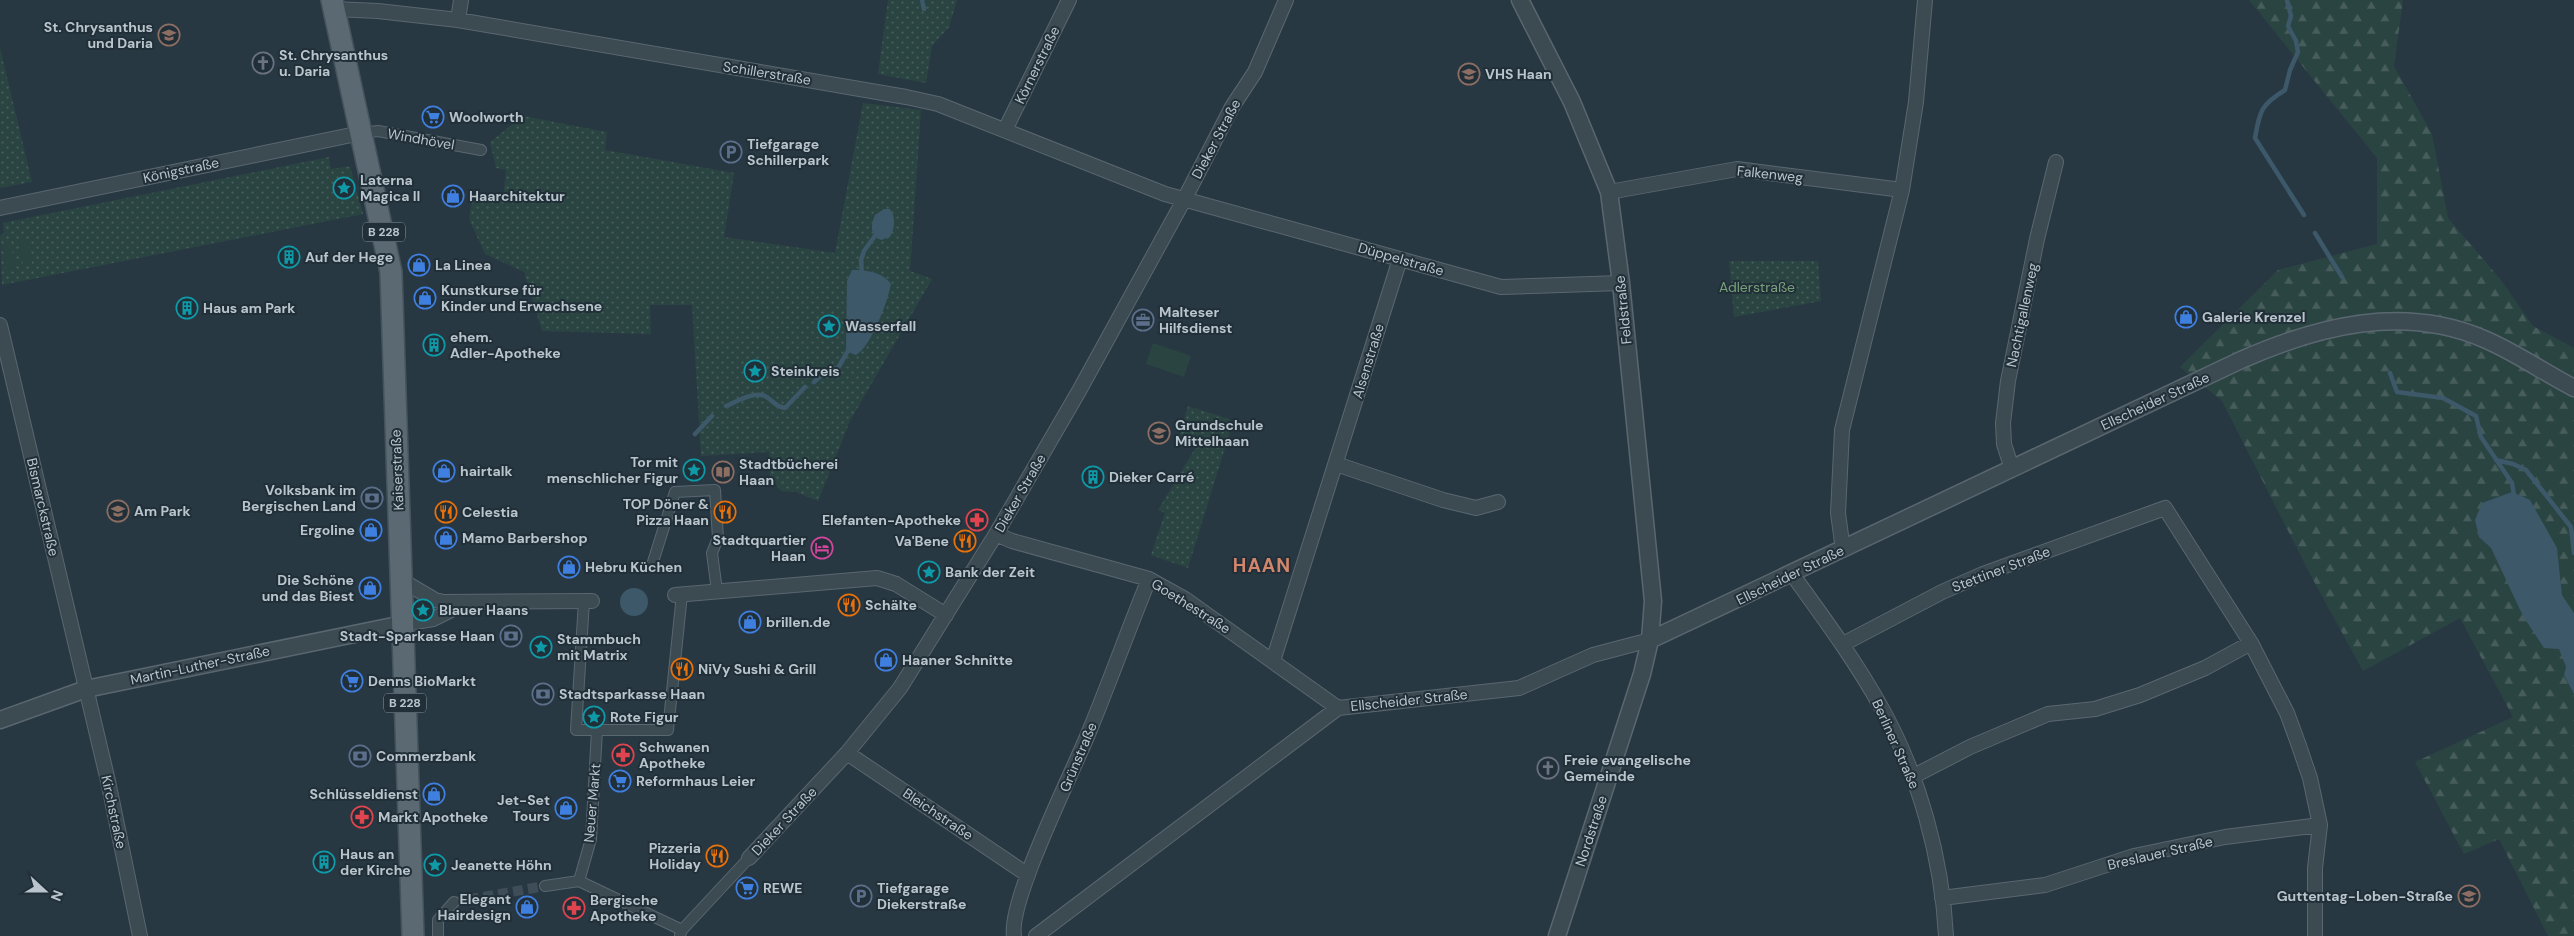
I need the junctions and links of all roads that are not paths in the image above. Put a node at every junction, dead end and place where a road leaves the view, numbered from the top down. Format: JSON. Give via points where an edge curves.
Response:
{"nodes":[{"id":1,"x":461,"y":0,"type":"edge"},
{"id":2,"x":1069,"y":0,"type":"edge"},
{"id":3,"x":1286,"y":0,"type":"edge"},
{"id":4,"x":1520,"y":0,"type":"edge"},
{"id":5,"x":1925,"y":0,"type":"edge"},
{"id":6,"x":333,"y":5,"type":"edge"},
{"id":7,"x":458,"y":20,"type":"junction"},
{"id":8,"x":1005,"y":130,"type":"junction"},
{"id":9,"x":361,"y":133,"type":"junction"},
{"id":10,"x":481,"y":150,"type":"dead end"},
{"id":11,"x":2056,"y":162,"type":"dead end"},
{"id":12,"x":1902,"y":190,"type":"junction"},
{"id":13,"x":1609,"y":192,"type":"junction"},
{"id":14,"x":1185,"y":198,"type":"junction"},
{"id":15,"x":0,"y":208,"type":"edge"},
{"id":16,"x":1400,"y":259,"type":"junction"},
{"id":17,"x":1621,"y":283,"type":"junction"},
{"id":18,"x":0,"y":325,"type":"edge"},
{"id":19,"x":2574,"y":388,"type":"edge"},
{"id":20,"x":1336,"y":464,"type":"junction"},
{"id":21,"x":2012,"y":469,"type":"junction"},
{"id":22,"x":1498,"y":502,"type":"dead end"},
{"id":23,"x":996,"y":534,"type":"junction"},
{"id":24,"x":1843,"y":550,"type":"junction"},
{"id":25,"x":652,"y":565,"type":"dead end"},
{"id":26,"x":1792,"y":574,"type":"junction"},
{"id":27,"x":1148,"y":579,"type":"junction"},
{"id":28,"x":401,"y":580,"type":"junction"},
{"id":29,"x":717,"y":591,"type":"junction"},
{"id":30,"x":678,"y":594,"type":"joint"},
{"id":31,"x":588,"y":601,"type":"joint"},
{"id":32,"x":465,"y":603,"type":"junction"},
{"id":33,"x":946,"y":615,"type":"junction"},
{"id":34,"x":403,"y":624,"type":"junction"},
{"id":35,"x":1650,"y":640,"type":"junction"},
{"id":36,"x":2251,"y":643,"type":"junction"},
{"id":37,"x":1842,"y":644,"type":"junction"},
{"id":38,"x":1274,"y":661,"type":"junction"},
{"id":39,"x":86,"y":689,"type":"junction"},
{"id":40,"x":1338,"y":708,"type":"junction"},
{"id":41,"x":0,"y":720,"type":"edge"},
{"id":42,"x":597,"y":730,"type":"junction"},
{"id":43,"x":847,"y":753,"type":"junction"},
{"id":44,"x":1912,"y":777,"type":"junction"},
{"id":45,"x":2320,"y":825,"type":"junction"},
{"id":46,"x":749,"y":858,"type":"joint"},
{"id":47,"x":1028,"y":875,"type":"junction"},
{"id":48,"x":579,"y":881,"type":"junction"},
{"id":49,"x":545,"y":886,"type":"tunnel mouth"},
{"id":50,"x":1942,"y":898,"type":"junction"},
{"id":51,"x":454,"y":902,"type":"tunnel mouth"},
{"id":52,"x":681,"y":933,"type":"edge"},
{"id":53,"x":140,"y":936,"type":"edge"},
{"id":54,"x":413,"y":936,"type":"edge"},
{"id":55,"x":438,"y":936,"type":"edge"},
{"id":56,"x":1014,"y":936,"type":"edge"},
{"id":57,"x":1036,"y":936,"type":"edge"},
{"id":58,"x":1558,"y":936,"type":"edge"},
{"id":59,"x":1946,"y":936,"type":"edge"},
{"id":60,"x":2315,"y":936,"type":"edge"}],
"edges":[{"from":1,"to":7,"type":"street"},
{"from":2,"to":8,"type":"street","name":"Körnerstraße"},
{"from":3,"to":14,"type":"street","name":"Dieker Straße","via":[[1255,72],[1232,107]]},
{"from":4,"to":13,"type":"street","name":"Feldstraße","via":[[1572,102]]},
{"from":5,"to":12,"type":"street","via":[[1916,102]]},
{"from":6,"to":7,"type":"street","name":"Schillerstraße"},
{"from":6,"to":9,"type":"main road","name":"Kaiserstraße","number":"B 228"},
{"from":7,"to":8,"type":"street","name":"Schillerstraße","via":[[874,90],[938,104]]},
{"from":8,"to":14,"type":"street","name":"Schillerstraße","via":[[1166,194]]},
{"from":9,"to":10,"type":"street","name":"Windhövel","via":[[378,131]]},
{"from":9,"to":15,"type":"street","name":"Königstraße"},
{"from":9,"to":28,"type":"main road","name":"Kaiserstraße","number":"B 228","via":[[391,272]]},
{"from":11,"to":21,"type":"street","name":"Nachtigallenweg","via":[[2008,382],[2003,423],[2004,444]]},
{"from":12,"to":13,"type":"street","name":"Falkenweg","via":[[1737,169]]},
{"from":12,"to":24,"type":"street","via":[[1842,430],[1838,513]]},
{"from":13,"to":17,"type":"street","name":"Feldstraße"},
{"from":14,"to":16,"type":"street","name":"Düppelstraße"},
{"from":14,"to":23,"type":"street","name":"Dieker Straße"},
{"from":16,"to":17,"type":"street","name":"Düppelstraße","via":[[1501,287]]},
{"from":16,"to":20,"type":"street","name":"Alsenstraße"},
{"from":17,"to":35,"type":"street","name":"Feldstraße","via":[[1653,602]]},
{"from":18,"to":39,"type":"street","name":"Bismarckstraße"},
{"from":19,"to":21,"type":"street","name":"Ellscheider Straße","via":[[2500,346],[2465,332],[2408,321],[2352,324],[2307,334],[2251,356]]},
{"from":20,"to":22,"type":"street","via":[[1476,508]]},
{"from":20,"to":38,"type":"street","name":"Alsenstraße"},
{"from":21,"to":24,"type":"street","name":"Ellscheider Straße"},
{"from":23,"to":27,"type":"street","name":"Goethestraße","via":[[1012,542]]},
{"from":23,"to":33,"type":"street","name":"Dieker Straße"},
{"from":24,"to":26,"type":"street","name":"Ellscheider Straße"},
{"from":25,"to":29,"type":"street","via":[[675,492],[715,490],[718,538],[712,553]]},
{"from":26,"to":35,"type":"street","name":"Ellscheider Straße"},
{"from":26,"to":37,"type":"street","name":"Berliner Straße"},
{"from":27,"to":38,"type":"street","name":"Goethestraße","via":[[1185,599]]},
{"from":27,"to":47,"type":"street","name":"Grünstraße"},
{"from":28,"to":32,"type":"street","via":[[435,600]]},
{"from":28,"to":34,"type":"main road","name":"Kaiserstraße","number":"B 228"},
{"from":29,"to":30,"type":"street"},
{"from":29,"to":33,"type":"street","via":[[877,578],[896,584]]},
{"from":30,"to":42,"type":"street","via":[[668,730]]},
{"from":31,"to":32,"type":"street"},
{"from":31,"to":42,"type":"street","via":[[576,730]]},
{"from":32,"to":34,"type":"street","via":[[433,619]]},
{"from":33,"to":43,"type":"street","name":"Dieker Straße","via":[[900,688]]},
{"from":34,"to":39,"type":"street","name":"Martin-Luther-Straße"},
{"from":34,"to":54,"type":"main road","name":"Kaiserstraße","number":"B 228"},
{"from":35,"to":40,"type":"street","name":"Ellscheider Straße","via":[[1593,655],[1518,688]]},
{"from":35,"to":58,"type":"street","name":"Nordstraße"},
{"from":36,"to":37,"type":"street","name":"Stettiner Straße","via":[[2165,508],[1983,574]]},
{"from":36,"to":44,"type":"street","via":[[2205,668],[2140,694],[2095,709],[2048,714],[1970,747]]},
{"from":36,"to":45,"type":"street","via":[[2271,678],[2296,735]]},
{"from":37,"to":44,"type":"street","name":"Berliner Straße","via":[[1882,709]]},
{"from":38,"to":40,"type":"street","name":"Goethestraße"},
{"from":39,"to":41,"type":"street","name":"Martin-Luther-Straße"},
{"from":39,"to":53,"type":"street","name":"Kirchstraße"},
{"from":40,"to":57,"type":"street","name":"Ellscheider Straße"},
{"from":42,"to":48,"type":"street","name":"Neuer Markt","via":[[591,839]]},
{"from":43,"to":46,"type":"street","name":"Dieker Straße"},
{"from":43,"to":47,"type":"street","name":"Bleichstraße"},
{"from":44,"to":50,"type":"street","name":"Berliner Straße","via":[[1934,851]]},
{"from":45,"to":50,"type":"street","name":"Breslauer Straße","via":[[2225,837],[2134,856],[2045,885]]},
{"from":45,"to":60,"type":"street","via":[[2315,868]]},
{"from":46,"to":52,"type":"street","name":"Dieker Straße"},
{"from":47,"to":56,"type":"street","name":"Grünstraße","via":[[1017,906]]},
{"from":48,"to":49,"type":"street"},
{"from":48,"to":52,"type":"street"},
{"from":50,"to":59,"type":"street","name":"Berliner Straße"},
{"from":51,"to":55,"type":"street","via":[[438,920]]}]}
